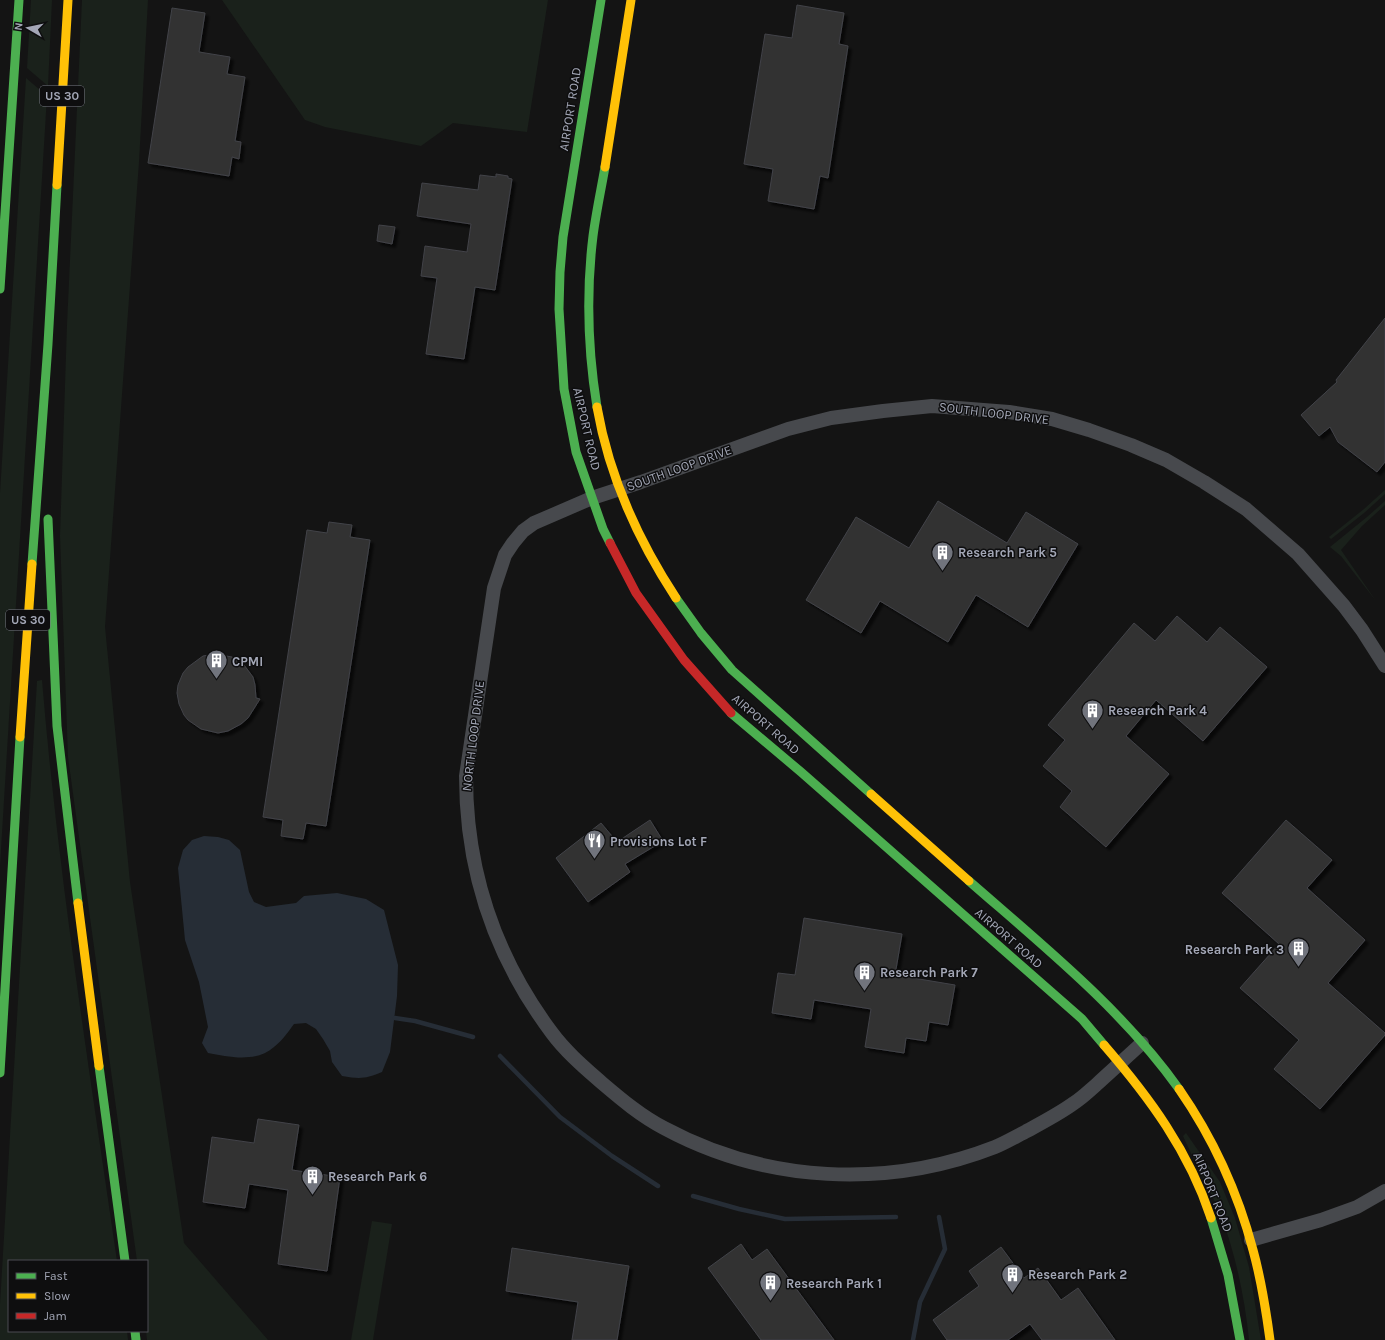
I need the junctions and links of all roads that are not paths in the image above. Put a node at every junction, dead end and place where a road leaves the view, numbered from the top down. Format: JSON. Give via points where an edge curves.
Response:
{"nodes":[{"id":1,"x":19,"y":0,"type":"edge"},
{"id":2,"x":68,"y":0,"type":"edge"},
{"id":3,"x":601,"y":0,"type":"edge"},
{"id":4,"x":631,"y":0,"type":"edge"},
{"id":5,"x":0,"y":290,"type":"edge"},
{"id":6,"x":48,"y":344,"type":"junction"},
{"id":7,"x":48,"y":472,"type":"dead end"},
{"id":8,"x":619,"y":489,"type":"junction"},
{"id":9,"x":592,"y":498,"type":"junction"},
{"id":10,"x":48,"y":512,"type":"dead end"},
{"id":11,"x":1385,"y":666,"type":"edge"},
{"id":12,"x":1142,"y":1043,"type":"junction"},
{"id":13,"x":1120,"y":1063,"type":"junction"},
{"id":14,"x":0,"y":1073,"type":"edge"},
{"id":15,"x":1385,"y":1191,"type":"edge"},
{"id":16,"x":1251,"y":1240,"type":"junction"},
{"id":17,"x":125,"y":1260,"type":"edge"},
{"id":18,"x":1240,"y":1340,"type":"edge"},
{"id":19,"x":1270,"y":1340,"type":"edge"}],
"edges":[{"from":1,"to":5,"type":"main road"},
{"from":2,"to":6,"type":"main road","number":"US 30"},
{"from":3,"to":9,"type":"main road","name":"AIRPORT ROAD","via":[[563,237],[559,302],[564,389],[576,452]]},
{"from":4,"to":8,"type":"main road","name":"AIRPORT ROAD","via":[[593,238],[590,307],[590,348],[594,386],[599,417]]},
{"from":6,"to":7,"type":"main road"},
{"from":6,"to":14,"type":"main road","number":"US 30","via":[[25,661]]},
{"from":8,"to":9,"type":"street","name":"SOUTH LOOP DRIVE"},
{"from":8,"to":11,"type":"street","name":"SOUTH LOOP DRIVE","via":[[788,429],[831,418],[932,406],[1009,412],[1052,419],[1132,445],[1166,460],[1246,509],[1298,554],[1331,591],[1362,630]]},
{"from":8,"to":12,"type":"main road","name":"AIRPORT ROAD","via":[[666,586],[726,663],[811,742],[1094,992]]},
{"from":9,"to":13,"type":"main road","name":"AIRPORT ROAD","via":[[603,529],[636,593],[684,660],[726,708],[1070,1009]]},
{"from":9,"to":13,"type":"street","name":"NORTH LOOP DRIVE","via":[[534,523],[513,543],[505,555],[494,588],[466,776],[469,832],[479,885],[490,920],[504,956],[523,990],[552,1034],[566,1049],[631,1107],[692,1142],[759,1164],[832,1174],[909,1171],[998,1146],[1076,1102]]},
{"from":10,"to":17,"type":"main road","via":[[57,726]]},
{"from":12,"to":13,"type":"street","name":"NORTH LOOP DRIVE"},
{"from":12,"to":16,"type":"main road","name":"AIRPORT ROAD","via":[[1190,1106],[1216,1151]]},
{"from":13,"to":18,"type":"main road","name":"AIRPORT ROAD","via":[[1166,1124],[1192,1170],[1213,1220],[1234,1302]]},
{"from":15,"to":16,"type":"street","via":[[1357,1207]]},
{"from":16,"to":19,"type":"main road","name":"AIRPORT ROAD"}]}
